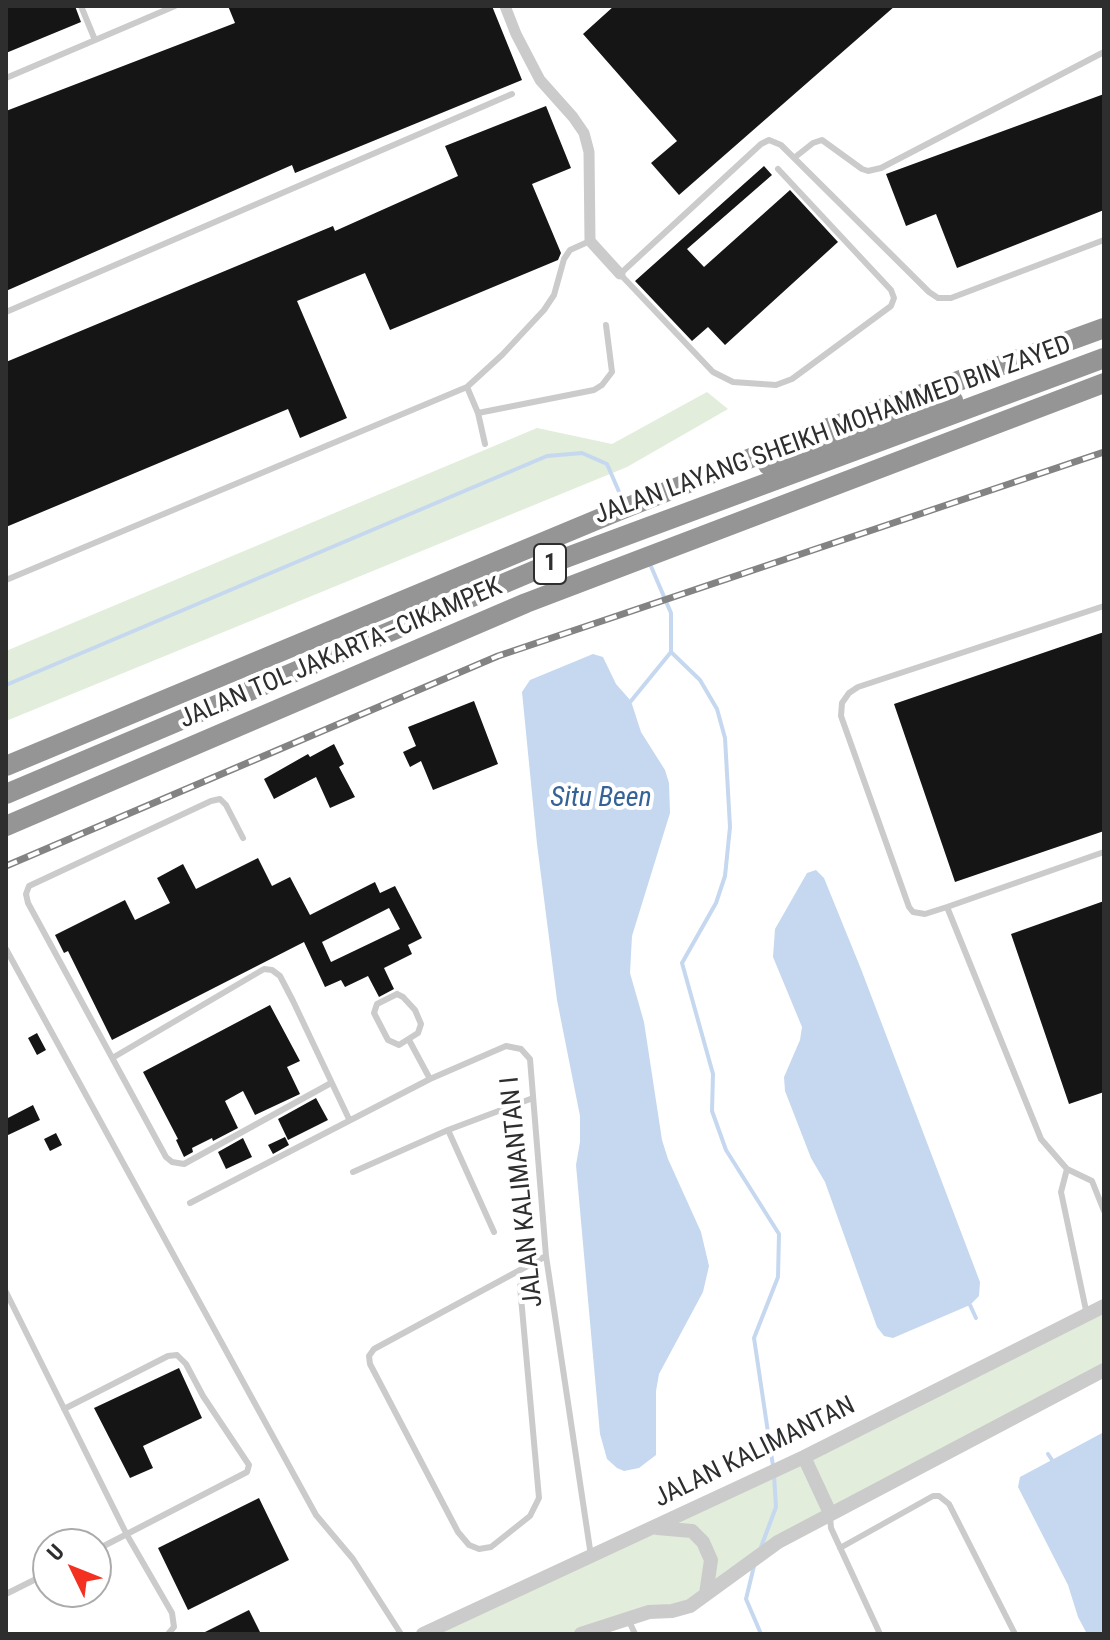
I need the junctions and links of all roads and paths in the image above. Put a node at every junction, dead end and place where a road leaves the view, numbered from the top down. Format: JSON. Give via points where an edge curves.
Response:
{"nodes":[{"id":1,"x":81,"y":6,"type":"edge"},
{"id":2,"x":175,"y":6,"type":"edge"},
{"id":3,"x":505,"y":6,"type":"edge"},
{"id":4,"x":95,"y":40,"type":"junction"},
{"id":5,"x":1104,"y":52,"type":"edge"},
{"id":6,"x":6,"y":78,"type":"edge"},
{"id":7,"x":512,"y":94,"type":"dead end"},
{"id":8,"x":794,"y":158,"type":"junction"},
{"id":9,"x":778,"y":169,"type":"dead end"},
{"id":10,"x":1104,"y":240,"type":"edge"},
{"id":11,"x":590,"y":241,"type":"junction"},
{"id":12,"x":620,"y":274,"type":"junction"},
{"id":13,"x":6,"y":312,"type":"edge"},
{"id":14,"x":606,"y":325,"type":"dead end"},
{"id":15,"x":1104,"y":328,"type":"edge"},
{"id":16,"x":1104,"y":346,"type":"edge"},
{"id":17,"x":1104,"y":358,"type":"edge"},
{"id":18,"x":1104,"y":383,"type":"edge"},
{"id":19,"x":467,"y":387,"type":"junction"},
{"id":20,"x":478,"y":413,"type":"junction"},
{"id":21,"x":485,"y":444,"type":"dead end"},
{"id":22,"x":6,"y":580,"type":"edge"},
{"id":23,"x":1104,"y":606,"type":"edge"},
{"id":24,"x":6,"y":766,"type":"edge"},
{"id":25,"x":6,"y":778,"type":"edge"},
{"id":26,"x":6,"y":794,"type":"edge"},
{"id":27,"x":6,"y":826,"type":"edge"},
{"id":28,"x":243,"y":838,"type":"dead end"},
{"id":29,"x":1104,"y":852,"type":"edge"},
{"id":30,"x":947,"y":907,"type":"junction"},
{"id":31,"x":6,"y":949,"type":"edge"},
{"id":32,"x":409,"y":1040,"type":"junction"},
{"id":33,"x":114,"y":1057,"type":"junction"},
{"id":34,"x":430,"y":1079,"type":"junction"},
{"id":35,"x":331,"y":1083,"type":"junction"},
{"id":36,"x":533,"y":1098,"type":"junction"},
{"id":37,"x":349,"y":1119,"type":"junction"},
{"id":38,"x":448,"y":1130,"type":"junction"},
{"id":39,"x":1067,"y":1169,"type":"junction"},
{"id":40,"x":353,"y":1172,"type":"dead end"},
{"id":41,"x":190,"y":1203,"type":"dead end"},
{"id":42,"x":1104,"y":1211,"type":"edge"},
{"id":43,"x":494,"y":1232,"type":"dead end"},
{"id":44,"x":546,"y":1256,"type":"junction"},
{"id":45,"x":520,"y":1286,"type":"dead end"},
{"id":46,"x":6,"y":1292,"type":"edge"},
{"id":47,"x":1104,"y":1306,"type":"edge"},
{"id":48,"x":1087,"y":1315,"type":"junction"},
{"id":49,"x":1104,"y":1370,"type":"edge"},
{"id":50,"x":64,"y":1409,"type":"junction"},
{"id":51,"x":804,"y":1457,"type":"junction"},
{"id":52,"x":830,"y":1513,"type":"junction"},
{"id":53,"x":656,"y":1528,"type":"junction"},
{"id":54,"x":127,"y":1535,"type":"junction"},
{"id":55,"x":112,"y":1542,"type":"edge"},
{"id":56,"x":840,"y":1548,"type":"junction"},
{"id":57,"x":591,"y":1556,"type":"junction"},
{"id":58,"x":32,"y":1581,"type":"edge"},
{"id":59,"x":6,"y":1594,"type":"edge"},
{"id":60,"x":706,"y":1594,"type":"junction"},
{"id":61,"x":627,"y":1618,"type":"junction"},
{"id":62,"x":168,"y":1634,"type":"edge"},
{"id":63,"x":401,"y":1634,"type":"edge"},
{"id":64,"x":423,"y":1634,"type":"edge"},
{"id":65,"x":581,"y":1634,"type":"edge"},
{"id":66,"x":635,"y":1634,"type":"edge"},
{"id":67,"x":880,"y":1634,"type":"edge"},
{"id":68,"x":1015,"y":1634,"type":"edge"}],
"edges":[{"from":1,"to":4,"type":"lane"},
{"from":2,"to":4,"type":"lane"},
{"from":3,"to":11,"type":"street","via":[[536,72],[584,133]]},
{"from":4,"to":6,"type":"lane"},
{"from":5,"to":8,"type":"lane","via":[[881,168],[862,169],[822,140]]},
{"from":7,"to":13,"type":"lane"},
{"from":8,"to":10,"type":"lane","via":[[938,298],[951,298]]},
{"from":8,"to":12,"type":"lane","via":[[776,142],[761,144]]},
{"from":9,"to":12,"type":"lane","via":[[894,298],[891,306],[792,379],[776,385],[721,378]]},
{"from":11,"to":12,"type":"street"},
{"from":11,"to":19,"type":"lane","via":[[570,250],[544,310]]},
{"from":14,"to":20,"type":"lane","via":[[612,372],[602,385]]},
{"from":15,"to":24,"type":"highway","name":"JALAN TOL JAKARTA–CIKAMPEK","number":"1","via":[[801,438]]},
{"from":16,"to":25,"type":"highway","name":"JALAN LAYANG SHEIKH MOHAMMED BIN ZAYED","number":"1","via":[[732,478]]},
{"from":17,"to":26,"type":"highway","name":"JALAN LAYANG SHEIKH MOHAMMED BIN ZAYED","number":"1","via":[[557,561]]},
{"from":18,"to":27,"type":"highway","name":"JALAN TOL JAKARTA–CIKAMPEK","number":"1","via":[[603,573]]},
{"from":19,"to":20,"type":"lane"},
{"from":19,"to":22,"type":"lane"},
{"from":20,"to":21,"type":"lane"},
{"from":23,"to":30,"type":"lane","via":[[858,687],[842,703],[841,716],[909,907],[925,914]]},
{"from":28,"to":33,"type":"lane","via":[[226,805],[220,799],[211,801],[29,886],[28,903]]},
{"from":29,"to":30,"type":"lane"},
{"from":30,"to":39,"type":"lane","via":[[1041,1139]]},
{"from":31,"to":63,"type":"lane","via":[[316,1515],[353,1559]]},
{"from":32,"to":32,"type":"lane","via":[[399,1045],[388,1040],[374,1013],[377,1004],[397,994],[415,1010],[421,1024]]},
{"from":32,"to":34,"type":"lane"},
{"from":33,"to":35,"type":"lane","via":[[166,1157],[184,1164]]},
{"from":33,"to":35,"type":"lane","via":[[264,969],[280,976]]},
{"from":34,"to":36,"type":"lane","name":"JALAN KALIMANTAN I","via":[[506,1046],[521,1049],[530,1059]]},
{"from":34,"to":37,"type":"lane","name":"JALAN KALIMANTAN I"},
{"from":35,"to":37,"type":"lane"},
{"from":36,"to":38,"type":"lane"},
{"from":36,"to":44,"type":"lane","name":"JALAN KALIMANTAN I"},
{"from":37,"to":41,"type":"lane","name":"JALAN KALIMANTAN I"},
{"from":38,"to":40,"type":"lane"},
{"from":38,"to":43,"type":"lane"},
{"from":39,"to":42,"type":"lane","via":[[1092,1181]]},
{"from":39,"to":48,"type":"lane","via":[[1061,1192]]},
{"from":44,"to":45,"type":"lane","via":[[369,1356],[458,1532],[479,1549],[491,1547],[530,1516],[539,1498]]},
{"from":44,"to":57,"type":"lane","name":"JALAN KALIMANTAN I"},
{"from":46,"to":50,"type":"lane"},
{"from":47,"to":48,"type":"street","name":"JALAN KALIMANTAN"},
{"from":48,"to":51,"type":"street","name":"JALAN KALIMANTAN"},
{"from":49,"to":52,"type":"street"},
{"from":50,"to":54,"type":"lane"},
{"from":50,"to":54,"type":"lane","via":[[177,1355],[249,1465],[247,1472]]},
{"from":51,"to":52,"type":"street"},
{"from":51,"to":53,"type":"street","name":"JALAN KALIMANTAN"},
{"from":52,"to":56,"type":"lane"},
{"from":52,"to":60,"type":"street","via":[[778,1542]]},
{"from":53,"to":57,"type":"street","name":"JALAN KALIMANTAN"},
{"from":53,"to":60,"type":"street","via":[[692,1531],[703,1542],[711,1560]]},
{"from":54,"to":55,"type":"lane"},
{"from":54,"to":62,"type":"lane","via":[[172,1613],[174,1627]]},
{"from":56,"to":67,"type":"lane"},
{"from":56,"to":68,"type":"lane","via":[[939,1496],[949,1504]]},
{"from":57,"to":64,"type":"street","name":"JALAN KALIMANTAN"},
{"from":58,"to":59,"type":"lane"},
{"from":60,"to":61,"type":"street","via":[[682,1609]]},
{"from":61,"to":65,"type":"street"},
{"from":61,"to":66,"type":"lane"}]}
